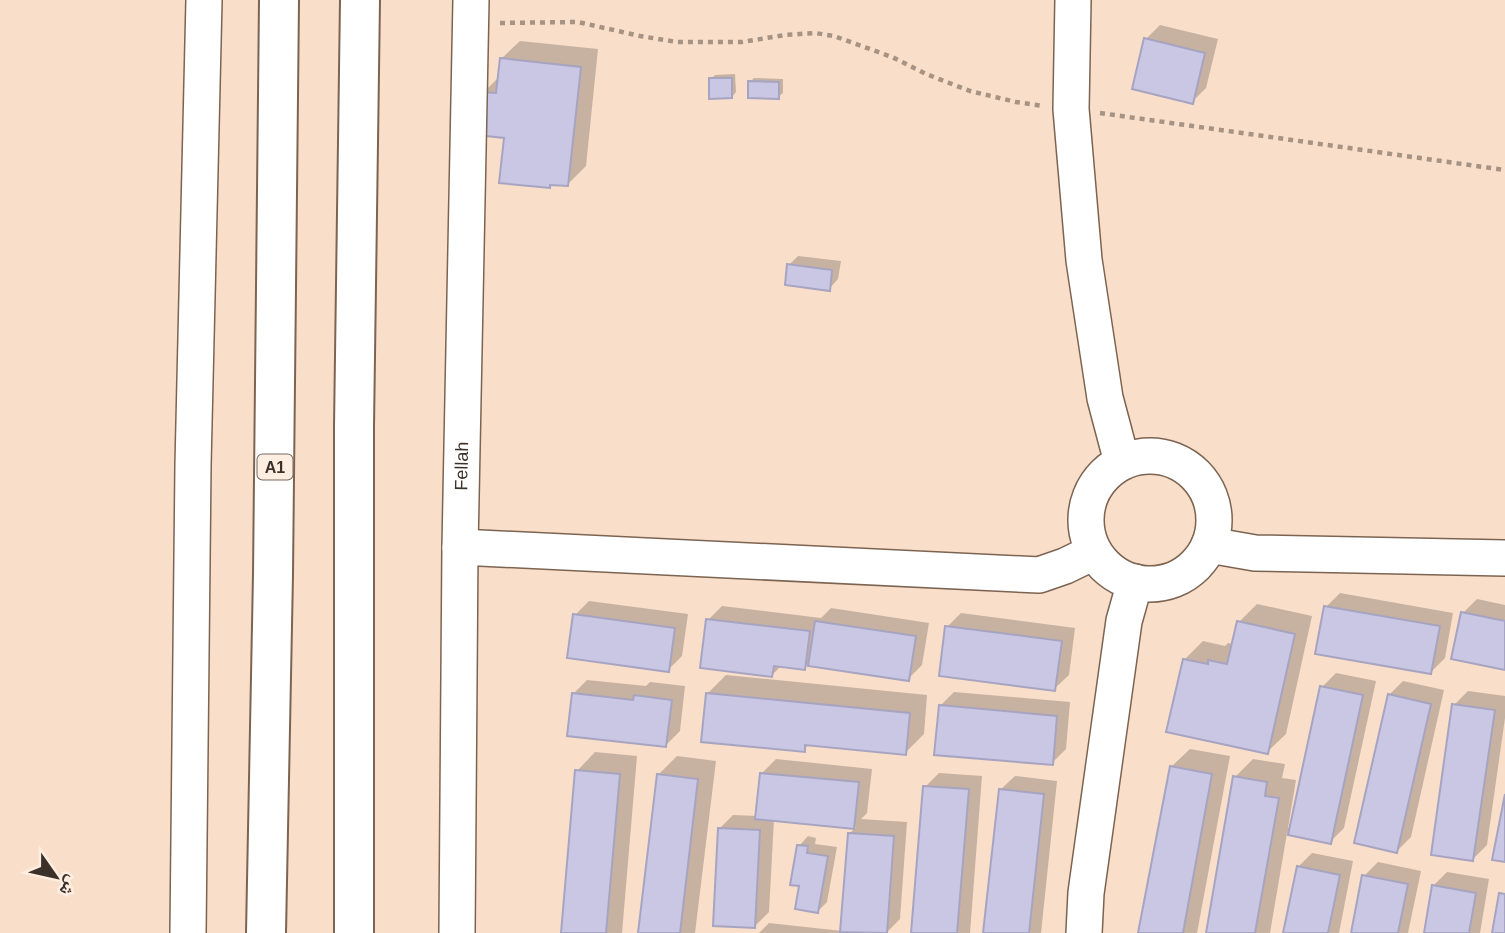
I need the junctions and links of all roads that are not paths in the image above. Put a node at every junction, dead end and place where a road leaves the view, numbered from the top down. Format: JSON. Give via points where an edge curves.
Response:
{"nodes":[{"id":1,"x":204,"y":0,"type":"edge"},
{"id":2,"x":279,"y":0,"type":"edge"},
{"id":3,"x":360,"y":0,"type":"edge"},
{"id":4,"x":1071,"y":0,"type":"edge"},
{"id":5,"x":471,"y":12,"type":"edge"},
{"id":6,"x":1122,"y":462,"type":"junction"},
{"id":7,"x":1209,"y":545,"type":"junction"},
{"id":8,"x":460,"y":547,"type":"junction"},
{"id":9,"x":1094,"y":552,"type":"junction"},
{"id":10,"x":1505,"y":558,"type":"edge"},
{"id":11,"x":1135,"y":582,"type":"junction"},
{"id":12,"x":188,"y":933,"type":"edge"},
{"id":13,"x":266,"y":933,"type":"edge"},
{"id":14,"x":354,"y":933,"type":"edge"},
{"id":15,"x":457,"y":933,"type":"edge"},
{"id":16,"x":1084,"y":933,"type":"edge"}],
"edges":[{"from":1,"to":12,"type":"street"},
{"from":2,"to":13,"type":"highway","number":"A1"},
{"from":3,"to":14,"type":"highway"},
{"from":4,"to":6,"type":"street","via":[[1071,109],[1084,260],[1105,398]]},
{"from":5,"to":8,"type":"street","name":"Fellah"},
{"from":6,"to":7,"type":"street","via":[[1143,455],[1166,457],[1186,466],[1202,481],[1212,501]]},
{"from":6,"to":9,"type":"street","via":[[1104,475],[1091,493],[1087,533]]},
{"from":7,"to":10,"type":"street","via":[[1255,553]]},
{"from":7,"to":11,"type":"street","via":[[1183,575],[1164,583]]},
{"from":8,"to":9,"type":"street","via":[[1039,575]]},
{"from":8,"to":15,"type":"street","name":"Fellah"},
{"from":9,"to":11,"type":"street","via":[[1106,568]]},
{"from":11,"to":16,"type":"street","via":[[1124,621]]}]}
